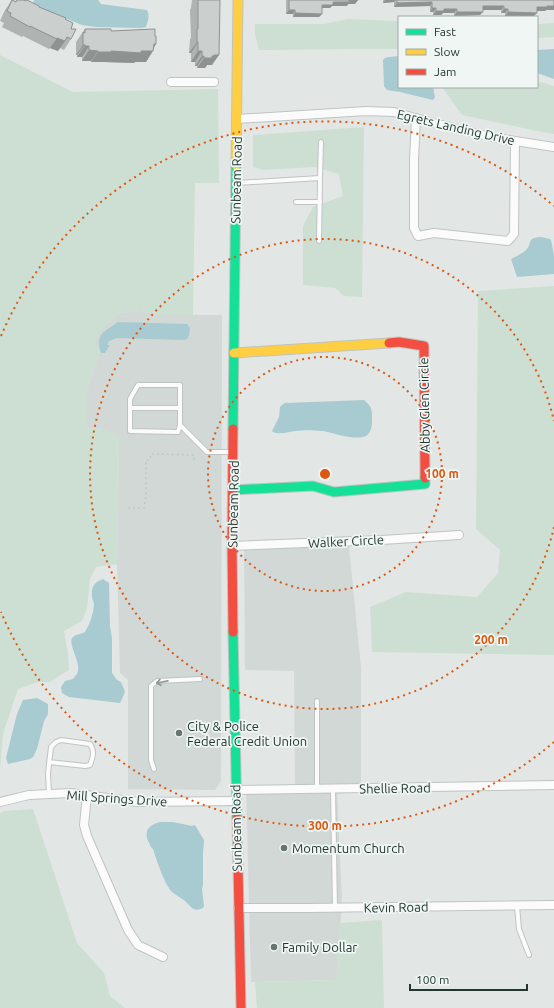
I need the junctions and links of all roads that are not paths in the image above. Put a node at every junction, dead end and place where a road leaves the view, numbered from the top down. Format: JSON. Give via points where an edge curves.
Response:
{"nodes":[{"id":1,"x":238,"y":0,"type":"edge"},
{"id":2,"x":171,"y":82,"type":"dead end"},
{"id":3,"x":214,"y":82,"type":"dead end"},
{"id":4,"x":416,"y":118,"type":"junction"},
{"id":5,"x":237,"y":119,"type":"junction"},
{"id":6,"x":515,"y":141,"type":"junction"},
{"id":7,"x":321,"y":142,"type":"dead end"},
{"id":8,"x":554,"y":147,"type":"edge"},
{"id":9,"x":320,"y":178,"type":"junction"},
{"id":10,"x":236,"y":183,"type":"junction"},
{"id":11,"x":296,"y":202,"type":"dead end"},
{"id":12,"x":320,"y":202,"type":"junction"},
{"id":13,"x":319,"y":241,"type":"dead end"},
{"id":14,"x":234,"y":353,"type":"junction"},
{"id":15,"x":130,"y":408,"type":"junction"},
{"id":16,"x":180,"y":408,"type":"junction"},
{"id":17,"x":180,"y":425,"type":"junction"},
{"id":18,"x":233,"y":452,"type":"junction"},
{"id":19,"x":233,"y":490,"type":"junction"},
{"id":20,"x":459,"y":535,"type":"dead end"},
{"id":21,"x":232,"y":546,"type":"junction"},
{"id":22,"x":200,"y":679,"type":"dead end"},
{"id":23,"x":317,"y":701,"type":"dead end"},
{"id":24,"x":49,"y":762,"type":"junction"},
{"id":25,"x":154,"y":769,"type":"dead end"},
{"id":26,"x":554,"y":785,"type":"edge"},
{"id":27,"x":317,"y":789,"type":"junction"},
{"id":28,"x":333,"y":789,"type":"junction"},
{"id":29,"x":236,"y":790,"type":"junction"},
{"id":30,"x":49,"y":794,"type":"junction"},
{"id":31,"x":87,"y":795,"type":"junction"},
{"id":32,"x":236,"y":801,"type":"junction"},
{"id":33,"x":0,"y":802,"type":"edge"},
{"id":34,"x":517,"y":905,"type":"junction"},
{"id":35,"x":554,"y":905,"type":"edge"},
{"id":36,"x":238,"y":908,"type":"junction"},
{"id":37,"x":335,"y":908,"type":"junction"},
{"id":38,"x":529,"y":955,"type":"dead end"},
{"id":39,"x":163,"y":957,"type":"dead end"},
{"id":40,"x":241,"y":1008,"type":"edge"}],
"edges":[{"from":1,"to":5,"type":"street","name":"Sunbeam Road"},
{"from":2,"to":3,"type":"street"},
{"from":4,"to":5,"type":"street","name":"Egrets Landing Drive","via":[[394,112],[366,111]]},
{"from":4,"to":6,"type":"street","name":"Egrets Landing Drive"},
{"from":4,"to":6,"type":"street","via":[[414,228],[418,236],[434,233],[508,241],[514,234]]},
{"from":5,"to":10,"type":"street","name":"Sunbeam Road"},
{"from":6,"to":8,"type":"street","name":"Egrets Landing Drive"},
{"from":7,"to":9,"type":"lane"},
{"from":9,"to":10,"type":"lane"},
{"from":9,"to":12,"type":"lane"},
{"from":10,"to":14,"type":"street","name":"Sunbeam Road"},
{"from":11,"to":12,"type":"lane"},
{"from":12,"to":13,"type":"lane"},
{"from":14,"to":18,"type":"street","name":"Sunbeam Road"},
{"from":14,"to":19,"type":"street","name":"Abby Glen Circle","via":[[399,342],[424,346],[425,484],[334,492],[314,486]]},
{"from":15,"to":16,"type":"lane"},
{"from":15,"to":16,"type":"lane","via":[[130,399],[138,385],[180,385]]},
{"from":15,"to":17,"type":"lane","via":[[130,431],[178,432]]},
{"from":16,"to":17,"type":"lane"},
{"from":17,"to":18,"type":"lane","via":[[207,452]]},
{"from":18,"to":19,"type":"street","name":"Sunbeam Road"},
{"from":19,"to":21,"type":"street","name":"Sunbeam Road"},
{"from":20,"to":21,"type":"street","name":"Walker Circle"},
{"from":21,"to":29,"type":"street","name":"Sunbeam Road"},
{"from":22,"to":25,"type":"lane","one_way":true,"via":[[158,681],[151,686],[151,760]]},
{"from":23,"to":27,"type":"lane"},
{"from":24,"to":24,"type":"lane","via":[[51,747],[61,740],[90,744],[93,748],[90,765]]},
{"from":24,"to":30,"type":"lane"},
{"from":26,"to":28,"type":"street","name":"Shellie Road"},
{"from":27,"to":28,"type":"street","name":"Shellie Road"},
{"from":27,"to":29,"type":"street","name":"Shellie Road"},
{"from":28,"to":37,"type":"lane"},
{"from":29,"to":32,"type":"street","name":"Sunbeam Road"},
{"from":30,"to":31,"type":"street","name":"Mill Springs Drive"},
{"from":30,"to":33,"type":"street","name":"Mill Springs Drive","via":[[29,795]]},
{"from":31,"to":32,"type":"street","name":"Mill Springs Drive","via":[[137,802]]},
{"from":31,"to":39,"type":"street","via":[[84,825],[87,836],[128,930],[138,944]]},
{"from":32,"to":36,"type":"street","name":"Sunbeam Road"},
{"from":34,"to":35,"type":"street","name":"Kevin Road"},
{"from":34,"to":37,"type":"street","name":"Kevin Road"},
{"from":34,"to":38,"type":"lane","via":[[519,929]]},
{"from":36,"to":37,"type":"street","name":"Kevin Road"},
{"from":36,"to":40,"type":"street","name":"Sunbeam Road"}]}
